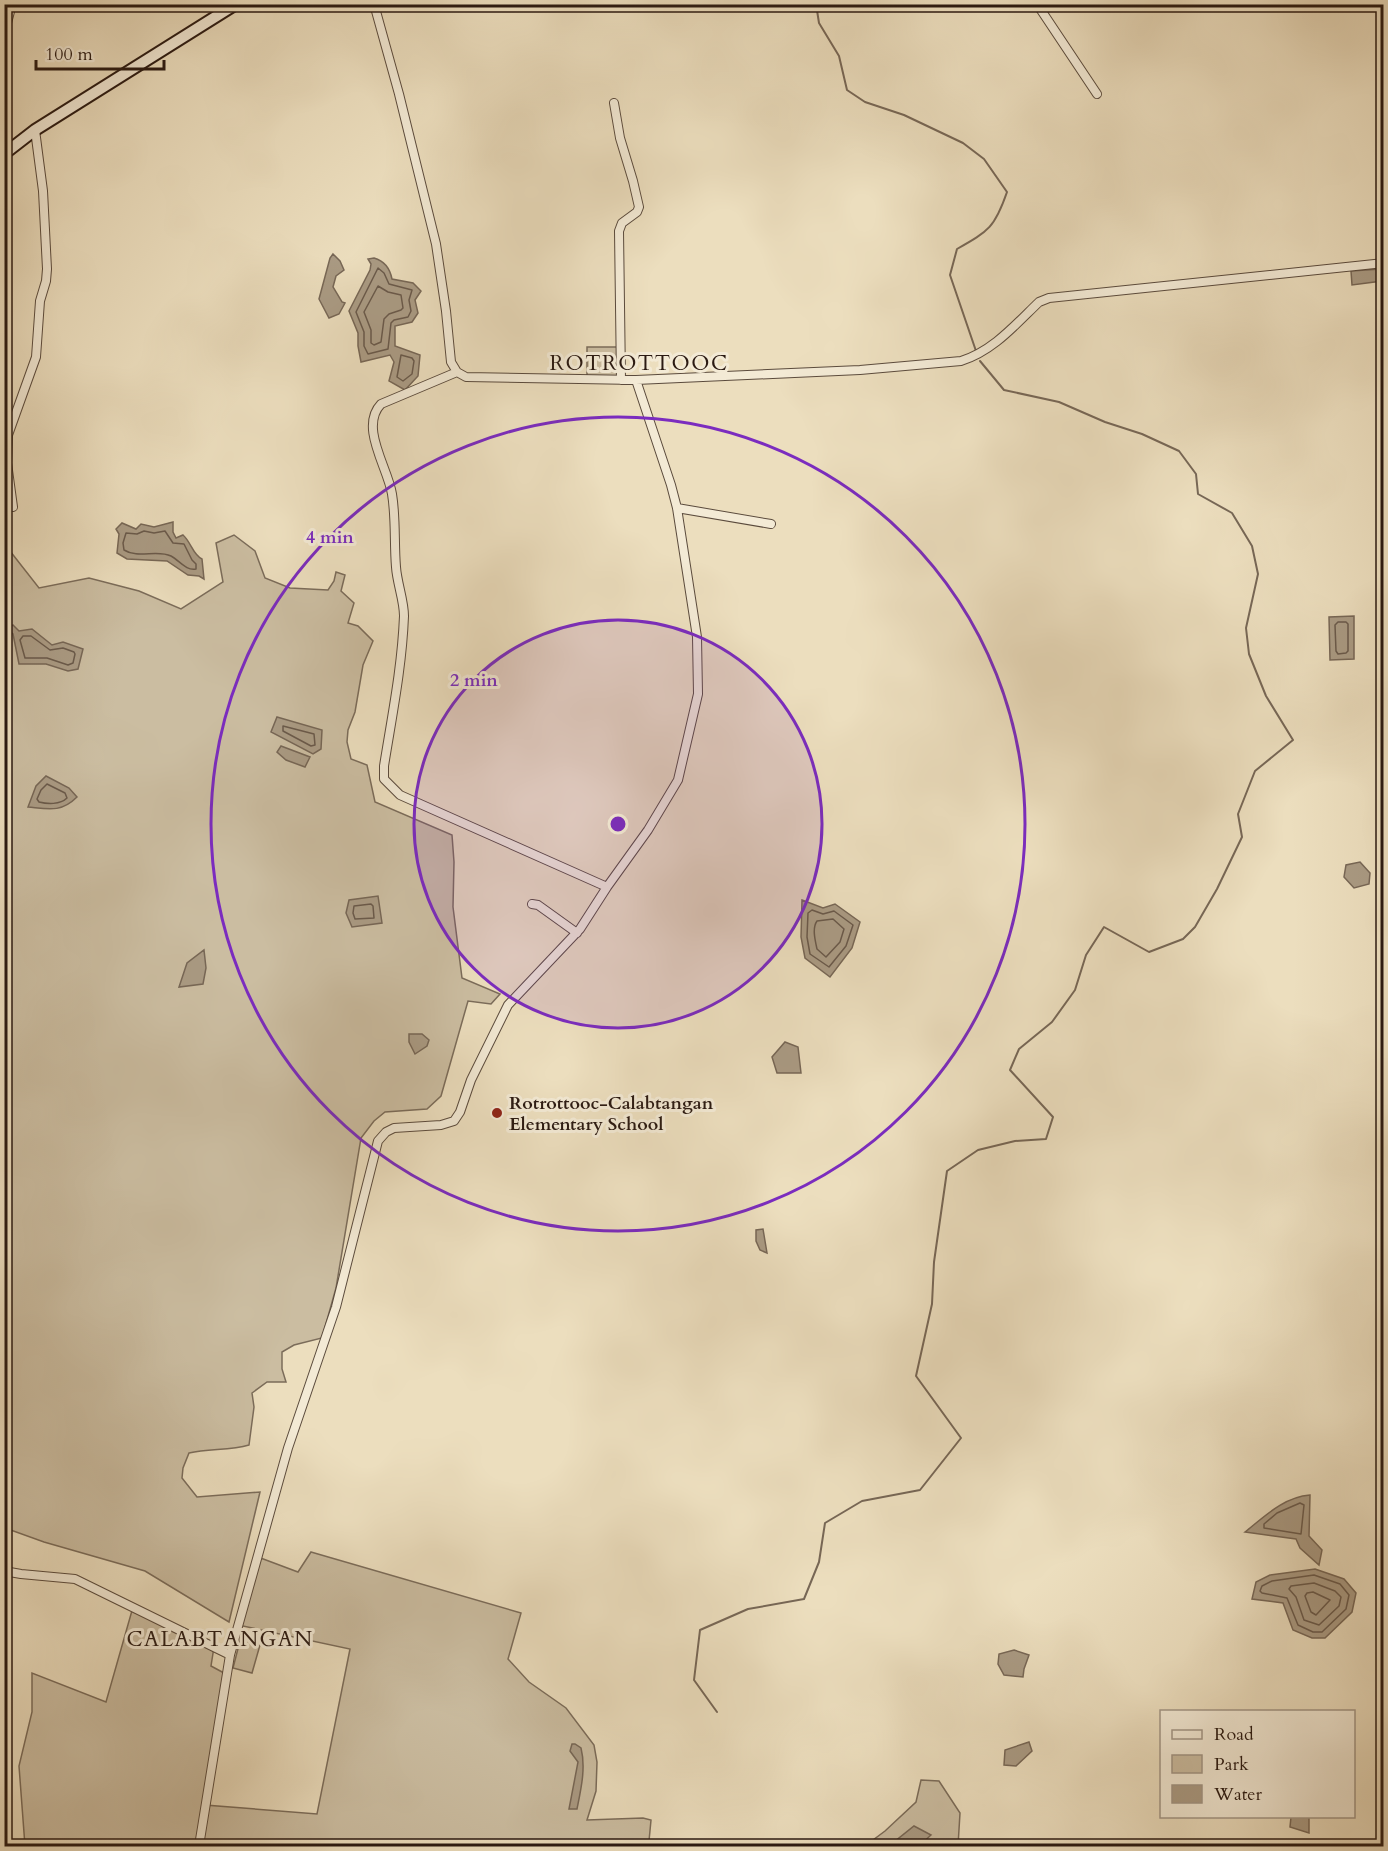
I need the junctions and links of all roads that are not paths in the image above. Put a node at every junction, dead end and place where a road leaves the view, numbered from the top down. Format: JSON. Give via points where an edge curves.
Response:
{"nodes":[{"id":1,"x":12,"y":4,"type":"edge"},
{"id":2,"x":236,"y":4,"type":"edge"},
{"id":3,"x":374,"y":4,"type":"edge"},
{"id":4,"x":1037,"y":4,"type":"edge"},
{"id":5,"x":4,"y":76,"type":"edge"},
{"id":6,"x":1097,"y":94,"type":"dead end"},
{"id":7,"x":614,"y":103,"type":"dead end"},
{"id":8,"x":35,"y":130,"type":"junction"},
{"id":9,"x":4,"y":154,"type":"edge"},
{"id":10,"x":1383,"y":263,"type":"edge"},
{"id":11,"x":457,"y":372,"type":"junction"},
{"id":12,"x":621,"y":380,"type":"junction"},
{"id":13,"x":636,"y":380,"type":"junction"},
{"id":14,"x":13,"y":507,"type":"dead end"},
{"id":15,"x":677,"y":508,"type":"junction"},
{"id":16,"x":771,"y":524,"type":"dead end"},
{"id":17,"x":607,"y":887,"type":"junction"},
{"id":18,"x":532,"y":904,"type":"dead end"},
{"id":19,"x":577,"y":933,"type":"junction"},
{"id":20,"x":4,"y":1571,"type":"edge"},
{"id":21,"x":230,"y":1655,"type":"junction"},
{"id":22,"x":199,"y":1846,"type":"edge"}],
"edges":[{"from":1,"to":5,"type":"street"},
{"from":2,"to":8,"type":"main road"},
{"from":3,"to":11,"type":"street","via":[[436,244],[451,362]]},
{"from":4,"to":6,"type":"street"},
{"from":7,"to":12,"type":"street","via":[[639,207],[620,226]]},
{"from":8,"to":9,"type":"main road"},
{"from":8,"to":14,"type":"street","via":[[47,269],[36,357],[8,435]]},
{"from":10,"to":13,"type":"street","via":[[1049,298],[1039,302],[991,347],[961,361],[860,370]]},
{"from":11,"to":12,"type":"street","via":[[466,376]]},
{"from":11,"to":17,"type":"street","via":[[381,404],[372,420],[392,490],[396,568],[404,614],[384,779],[400,795]]},
{"from":12,"to":13,"type":"street"},
{"from":13,"to":15,"type":"street"},
{"from":15,"to":16,"type":"street"},
{"from":15,"to":17,"type":"street","via":[[697,637],[698,694],[678,780]]},
{"from":17,"to":19,"type":"street"},
{"from":18,"to":19,"type":"street"},
{"from":19,"to":21,"type":"street","via":[[508,1005],[454,1121],[394,1128],[378,1141],[336,1307],[288,1448]]},
{"from":20,"to":21,"type":"street","via":[[75,1579]]},
{"from":21,"to":22,"type":"street"}]}
